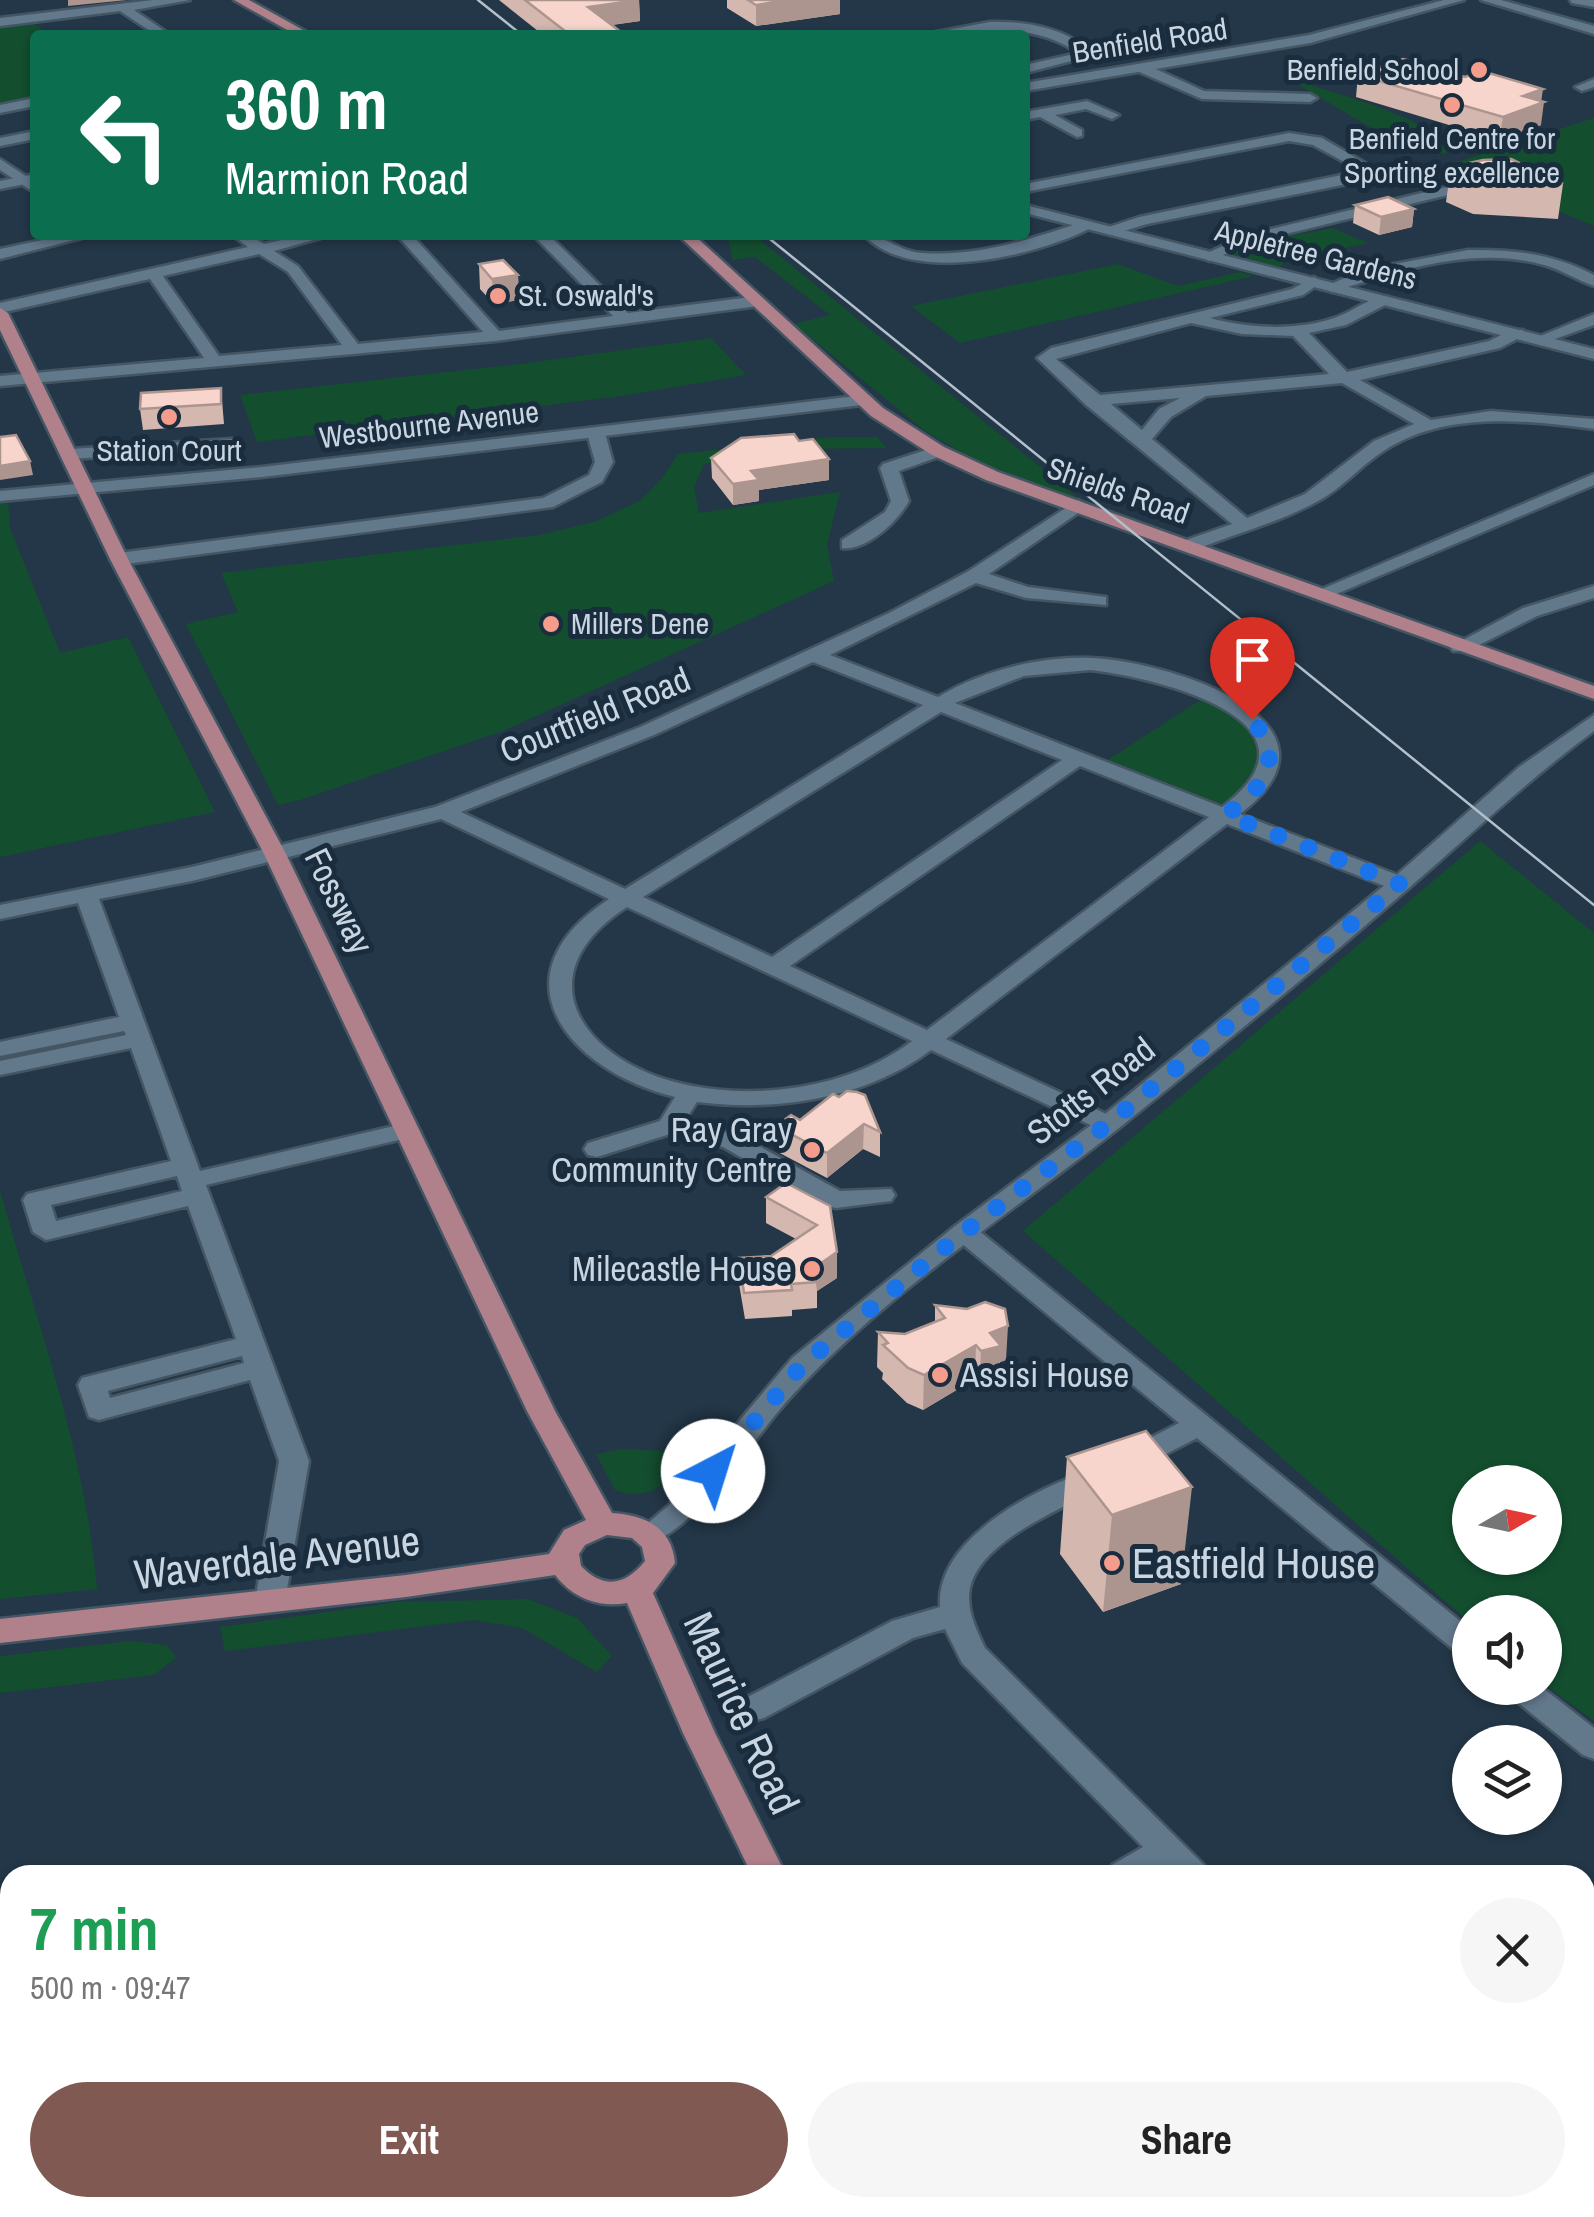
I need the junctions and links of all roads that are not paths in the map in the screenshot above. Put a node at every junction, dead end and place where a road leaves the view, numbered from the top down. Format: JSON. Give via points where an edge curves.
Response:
{"nodes":[{"id":1,"x":184,"y":0,"type":"edge"},
{"id":2,"x":240,"y":0,"type":"edge"},
{"id":3,"x":1458,"y":0,"type":"edge"},
{"id":4,"x":1487,"y":0,"type":"edge"},
{"id":5,"x":1576,"y":0,"type":"edge"},
{"id":6,"x":1594,"y":4,"type":"edge"},
{"id":7,"x":122,"y":8,"type":"junction"},
{"id":8,"x":30,"y":18,"type":"junction"},
{"id":9,"x":0,"y":22,"type":"edge"},
{"id":10,"x":1592,"y":29,"type":"edge"},
{"id":11,"x":48,"y":30,"type":"edge"},
{"id":12,"x":157,"y":30,"type":"edge"},
{"id":13,"x":297,"y":30,"type":"edge"},
{"id":14,"x":955,"y":30,"type":"edge"},
{"id":15,"x":1100,"y":42,"type":"dead end"},
{"id":16,"x":1076,"y":47,"type":"junction"},
{"id":17,"x":1142,"y":68,"type":"junction"},
{"id":18,"x":1030,"y":71,"type":"edge"},
{"id":19,"x":1030,"y":76,"type":"edge"},
{"id":20,"x":1041,"y":84,"type":"junction"},
{"id":21,"x":1030,"y":86,"type":"edge"},
{"id":22,"x":1302,"y":99,"type":"dead end"},
{"id":23,"x":30,"y":103,"type":"edge"},
{"id":24,"x":0,"y":109,"type":"edge"},
{"id":25,"x":1033,"y":114,"type":"edge"},
{"id":26,"x":1112,"y":115,"type":"dead end"},
{"id":27,"x":1077,"y":133,"type":"dead end"},
{"id":28,"x":30,"y":136,"type":"edge"},
{"id":29,"x":0,"y":142,"type":"edge"},
{"id":30,"x":0,"y":163,"type":"edge"},
{"id":31,"x":30,"y":182,"type":"edge"},
{"id":32,"x":30,"y":183,"type":"edge"},
{"id":33,"x":1472,"y":185,"type":"edge"},
{"id":34,"x":0,"y":186,"type":"edge"},
{"id":35,"x":1030,"y":187,"type":"edge"},
{"id":36,"x":1030,"y":210,"type":"edge"},
{"id":37,"x":1086,"y":225,"type":"junction"},
{"id":38,"x":1111,"y":232,"type":"junction"},
{"id":39,"x":63,"y":240,"type":"edge"},
{"id":40,"x":246,"y":240,"type":"edge"},
{"id":41,"x":301,"y":240,"type":"edge"},
{"id":42,"x":409,"y":240,"type":"edge"},
{"id":43,"x":545,"y":240,"type":"edge"},
{"id":44,"x":691,"y":240,"type":"edge"},
{"id":45,"x":879,"y":240,"type":"edge"},
{"id":46,"x":260,"y":249,"type":"junction"},
{"id":47,"x":2,"y":253,"type":"edge"},
{"id":48,"x":1209,"y":256,"type":"junction"},
{"id":49,"x":154,"y":274,"type":"junction"},
{"id":50,"x":1594,"y":281,"type":"edge"},
{"id":51,"x":1314,"y":282,"type":"junction"},
{"id":52,"x":1332,"y":287,"type":"junction"},
{"id":53,"x":1382,"y":300,"type":"junction"},
{"id":54,"x":758,"y":301,"type":"junction"},
{"id":55,"x":1,"y":316,"type":"edge"},
{"id":56,"x":1191,"y":318,"type":"junction"},
{"id":57,"x":1594,"y":319,"type":"edge"},
{"id":58,"x":624,"y":320,"type":"junction"},
{"id":59,"x":1298,"y":330,"type":"junction"},
{"id":60,"x":1517,"y":334,"type":"junction"},
{"id":61,"x":495,"y":336,"type":"junction"},
{"id":62,"x":1541,"y":340,"type":"junction"},
{"id":63,"x":354,"y":350,"type":"junction"},
{"id":64,"x":1594,"y":354,"type":"edge"},
{"id":65,"x":215,"y":362,"type":"junction"},
{"id":66,"x":34,"y":378,"type":"junction"},
{"id":67,"x":1345,"y":378,"type":"junction"},
{"id":68,"x":0,"y":380,"type":"edge"},
{"id":69,"x":1207,"y":391,"type":"junction"},
{"id":70,"x":864,"y":400,"type":"junction"},
{"id":71,"x":1092,"y":401,"type":"junction"},
{"id":72,"x":1594,"y":424,"type":"edge"},
{"id":73,"x":1430,"y":426,"type":"junction"},
{"id":74,"x":596,"y":433,"type":"junction"},
{"id":75,"x":1142,"y":442,"type":"junction"},
{"id":76,"x":232,"y":444,"type":"dead end"},
{"id":77,"x":938,"y":450,"type":"junction"},
{"id":78,"x":70,"y":454,"type":"junction"},
{"id":79,"x":1594,"y":479,"type":"edge"},
{"id":80,"x":86,"y":488,"type":"junction"},
{"id":81,"x":0,"y":496,"type":"edge"},
{"id":82,"x":1078,"y":505,"type":"junction"},
{"id":83,"x":1243,"y":524,"type":"junction"},
{"id":84,"x":849,"y":544,"type":"dead end"},
{"id":85,"x":1190,"y":545,"type":"junction"},
{"id":86,"x":120,"y":560,"type":"junction"},
{"id":87,"x":974,"y":576,"type":"junction"},
{"id":88,"x":1594,"y":592,"type":"edge"},
{"id":89,"x":1320,"y":594,"type":"junction"},
{"id":90,"x":1099,"y":600,"type":"dead end"},
{"id":91,"x":1460,"y":647,"type":"junction"},
{"id":92,"x":816,"y":656,"type":"junction"},
{"id":93,"x":1594,"y":693,"type":"edge"},
{"id":94,"x":940,"y":704,"type":"junction"},
{"id":95,"x":1594,"y":721,"type":"edge"},
{"id":96,"x":1078,"y":758,"type":"junction"},
{"id":97,"x":443,"y":812,"type":"junction"},
{"id":98,"x":1226,"y":815,"type":"junction"},
{"id":99,"x":275,"y":854,"type":"junction"},
{"id":100,"x":1400,"y":884,"type":"junction"},
{"id":101,"x":87,"y":896,"type":"junction"},
{"id":102,"x":628,"y":899,"type":"junction"},
{"id":103,"x":0,"y":912,"type":"edge"},
{"id":104,"x":775,"y":966,"type":"junction"},
{"id":105,"x":135,"y":1030,"type":"junction"},
{"id":106,"x":930,"y":1039,"type":"junction"},
{"id":107,"x":0,"y":1049,"type":"edge"},
{"id":108,"x":0,"y":1068,"type":"edge"},
{"id":109,"x":690,"y":1093,"type":"junction"},
{"id":110,"x":1108,"y":1124,"type":"junction"},
{"id":111,"x":668,"y":1126,"type":"junction"},
{"id":112,"x":407,"y":1131,"type":"junction"},
{"id":113,"x":597,"y":1149,"type":"dead end"},
{"id":114,"x":190,"y":1181,"type":"junction"},
{"id":115,"x":882,"y":1195,"type":"dead end"},
{"id":116,"x":964,"y":1232,"type":"junction"},
{"id":117,"x":257,"y":1356,"type":"junction"},
{"id":118,"x":1200,"y":1424,"type":"junction"},
{"id":119,"x":602,"y":1524,"type":"junction"},
{"id":120,"x":650,"y":1534,"type":"junction"},
{"id":121,"x":563,"y":1563,"type":"junction"},
{"id":122,"x":636,"y":1589,"type":"junction"},
{"id":123,"x":270,"y":1601,"type":"junction"},
{"id":124,"x":953,"y":1616,"type":"junction"},
{"id":125,"x":0,"y":1631,"type":"edge"},
{"id":126,"x":1452,"y":1631,"type":"edge"},
{"id":127,"x":1543,"y":1705,"type":"edge"},
{"id":128,"x":753,"y":1709,"type":"dead end"},
{"id":129,"x":1594,"y":1746,"type":"edge"},
{"id":130,"x":1165,"y":1850,"type":"junction"},
{"id":131,"x":763,"y":1865,"type":"edge"},
{"id":132,"x":1140,"y":1865,"type":"edge"},
{"id":133,"x":1181,"y":1865,"type":"edge"}],
"edges":[{"from":1,"to":7,"type":"street"},
{"from":2,"to":13,"type":"main road"},
{"from":3,"to":17,"type":"street","name":"Benfield Road","via":[[1330,35]]},
{"from":4,"to":10,"type":"street"},
{"from":5,"to":6,"type":"street"},
{"from":7,"to":8,"type":"street"},
{"from":7,"to":12,"type":"street"},
{"from":8,"to":9,"type":"street"},
{"from":8,"to":11,"type":"street"},
{"from":14,"to":16,"type":"street","via":[[1020,23]]},
{"from":15,"to":16,"type":"street"},
{"from":16,"to":18,"type":"street","via":[[1088,56]]},
{"from":17,"to":20,"type":"street","name":"Benfield Road"},
{"from":17,"to":22,"type":"street","via":[[1202,95]]},
{"from":19,"to":20,"type":"street"},
{"from":20,"to":21,"type":"street","name":"Benfield Road"},
{"from":23,"to":24,"type":"street"},
{"from":25,"to":26,"type":"street","via":[[1086,105]]},
{"from":25,"to":27,"type":"street"},
{"from":28,"to":29,"type":"street"},
{"from":30,"to":31,"type":"street"},
{"from":32,"to":34,"type":"street"},
{"from":33,"to":48,"type":"street","via":[[1251,238]]},
{"from":35,"to":38,"type":"street","via":[[1293,137],[1317,141],[1370,170]]},
{"from":36,"to":37,"type":"street","name":"Appletree Gardens"},
{"from":37,"to":38,"type":"street","name":"Appletree Gardens"},
{"from":37,"to":45,"type":"street","via":[[1067,235],[941,259],[902,255]]},
{"from":38,"to":48,"type":"street","name":"Appletree Gardens"},
{"from":39,"to":47,"type":"street"},
{"from":40,"to":46,"type":"street"},
{"from":41,"to":46,"type":"street"},
{"from":42,"to":61,"type":"street"},
{"from":43,"to":58,"type":"street"},
{"from":44,"to":54,"type":"main road","name":"Shields Road"},
{"from":46,"to":49,"type":"street"},
{"from":46,"to":63,"type":"street","via":[[294,269]]},
{"from":48,"to":51,"type":"street","name":"Appletree Gardens"},
{"from":49,"to":55,"type":"street"},
{"from":49,"to":65,"type":"street"},
{"from":50,"to":52,"type":"street","via":[[1542,260],[1479,254],[1430,259]]},
{"from":51,"to":52,"type":"street","name":"Appletree Gardens"},
{"from":51,"to":56,"type":"street"},
{"from":52,"to":53,"type":"street","name":"Appletree Gardens"},
{"from":53,"to":59,"type":"street","via":[[1331,324]]},
{"from":53,"to":60,"type":"street","name":"Appletree Gardens"},
{"from":54,"to":58,"type":"street"},
{"from":54,"to":70,"type":"main road","name":"Shields Road"},
{"from":55,"to":66,"type":"main road","name":"Fossway"},
{"from":56,"to":59,"type":"street"},
{"from":56,"to":71,"type":"street","via":[[1047,356]]},
{"from":57,"to":62,"type":"street"},
{"from":58,"to":61,"type":"street"},
{"from":59,"to":67,"type":"street"},
{"from":60,"to":62,"type":"street","name":"Appletree Gardens"},
{"from":60,"to":67,"type":"street"},
{"from":61,"to":63,"type":"street"},
{"from":62,"to":64,"type":"street","name":"Appletree Gardens"},
{"from":63,"to":65,"type":"street"},
{"from":65,"to":66,"type":"street"},
{"from":66,"to":68,"type":"street"},
{"from":66,"to":78,"type":"main road","name":"Fossway"},
{"from":67,"to":69,"type":"street"},
{"from":67,"to":73,"type":"street"},
{"from":69,"to":71,"type":"street"},
{"from":69,"to":75,"type":"street","via":[[1165,413]]},
{"from":70,"to":74,"type":"street","name":"Westbourne Avenue"},
{"from":70,"to":77,"type":"main road","name":"Shields Road"},
{"from":71,"to":75,"type":"street"},
{"from":72,"to":73,"type":"street","via":[[1508,417]]},
{"from":73,"to":83,"type":"street","via":[[1390,439],[1311,498]]},
{"from":74,"to":80,"type":"street","name":"Westbourne Avenue"},
{"from":74,"to":86,"type":"street","via":[[604,462],[596,478],[547,503]]},
{"from":75,"to":83,"type":"street"},
{"from":76,"to":78,"type":"street"},
{"from":77,"to":82,"type":"main road","name":"Shields Road"},
{"from":77,"to":84,"type":"street","via":[[889,468],[900,501]]},
{"from":78,"to":80,"type":"main road","name":"Fossway"},
{"from":79,"to":89,"type":"street"},
{"from":80,"to":81,"type":"street","name":"Westbourne Avenue"},
{"from":80,"to":86,"type":"main road","name":"Fossway"},
{"from":82,"to":85,"type":"main road","name":"Shields Road"},
{"from":82,"to":87,"type":"street","name":"Courtfield Road"},
{"from":83,"to":85,"type":"street"},
{"from":85,"to":89,"type":"main road","name":"Shields Road"},
{"from":86,"to":99,"type":"main road","name":"Fossway"},
{"from":87,"to":90,"type":"street","via":[[1026,592]]},
{"from":87,"to":92,"type":"street","name":"Courtfield Road"},
{"from":88,"to":91,"type":"street","via":[[1530,612]]},
{"from":89,"to":91,"type":"main road","name":"Shields Road"},
{"from":91,"to":93,"type":"main road","name":"Shields Road"},
{"from":92,"to":94,"type":"street"},
{"from":92,"to":97,"type":"street","name":"Courtfield Road"},
{"from":94,"to":96,"type":"street"},
{"from":94,"to":98,"type":"street","via":[[1000,675],[1064,665],[1134,668],[1199,686],[1252,719],[1269,753],[1260,786]]},
{"from":94,"to":102,"type":"street"},
{"from":95,"to":100,"type":"street","name":"Stotts Road","via":[[1516,780]]},
{"from":96,"to":98,"type":"street"},
{"from":96,"to":104,"type":"street"},
{"from":97,"to":99,"type":"street","name":"Courtfield Road"},
{"from":97,"to":102,"type":"street"},
{"from":98,"to":100,"type":"street"},
{"from":98,"to":106,"type":"street"},
{"from":99,"to":101,"type":"street","name":"Courtfield Road"},
{"from":99,"to":112,"type":"main road","name":"Fossway"},
{"from":100,"to":110,"type":"street","name":"Stotts Road"},
{"from":101,"to":103,"type":"street","name":"Courtfield Road"},
{"from":101,"to":105,"type":"street"},
{"from":102,"to":104,"type":"street"},
{"from":102,"to":109,"type":"street","via":[[574,940],[558,980],[560,1003],[568,1022],[603,1058]]},
{"from":104,"to":106,"type":"street"},
{"from":105,"to":107,"type":"street"},
{"from":105,"to":108,"type":"street"},
{"from":105,"to":114,"type":"street"},
{"from":106,"to":109,"type":"street","via":[[887,1068],[827,1088],[756,1098]]},
{"from":106,"to":110,"type":"street"},
{"from":109,"to":111,"type":"street"},
{"from":110,"to":116,"type":"street","name":"Stotts Road"},
{"from":111,"to":113,"type":"street"},
{"from":111,"to":115,"type":"street","via":[[732,1141],[836,1200]]},
{"from":112,"to":114,"type":"street"},
{"from":112,"to":119,"type":"main road","name":"Fossway"},
{"from":114,"to":114,"type":"street","via":[[36,1200],[46,1232]]},
{"from":114,"to":117,"type":"street"},
{"from":116,"to":118,"type":"street"},
{"from":116,"to":120,"type":"street","name":"Stotts Road","via":[[802,1365],[678,1513]]},
{"from":117,"to":117,"type":"street","via":[[92,1385],[99,1410]]},
{"from":117,"to":123,"type":"street","via":[[294,1461]]},
{"from":118,"to":124,"type":"street","via":[[981,1542],[958,1576]]},
{"from":118,"to":126,"type":"street"},
{"from":119,"to":120,"type":"main road","via":[[629,1524]]},
{"from":119,"to":121,"type":"main road","via":[[578,1534]]},
{"from":120,"to":122,"type":"main road","via":[[660,1563]]},
{"from":121,"to":122,"type":"main road","via":[[566,1574],[588,1591]]},
{"from":121,"to":123,"type":"main road","name":"Waverdale Avenue"},
{"from":122,"to":131,"type":"main road","name":"Maurice Road"},
{"from":123,"to":125,"type":"main road","name":"Waverdale Avenue"},
{"from":124,"to":128,"type":"street","via":[[903,1629]]},
{"from":124,"to":130,"type":"street","via":[[973,1655]]},
{"from":127,"to":129,"type":"street"},
{"from":130,"to":132,"type":"street"},
{"from":130,"to":133,"type":"street"}]}
